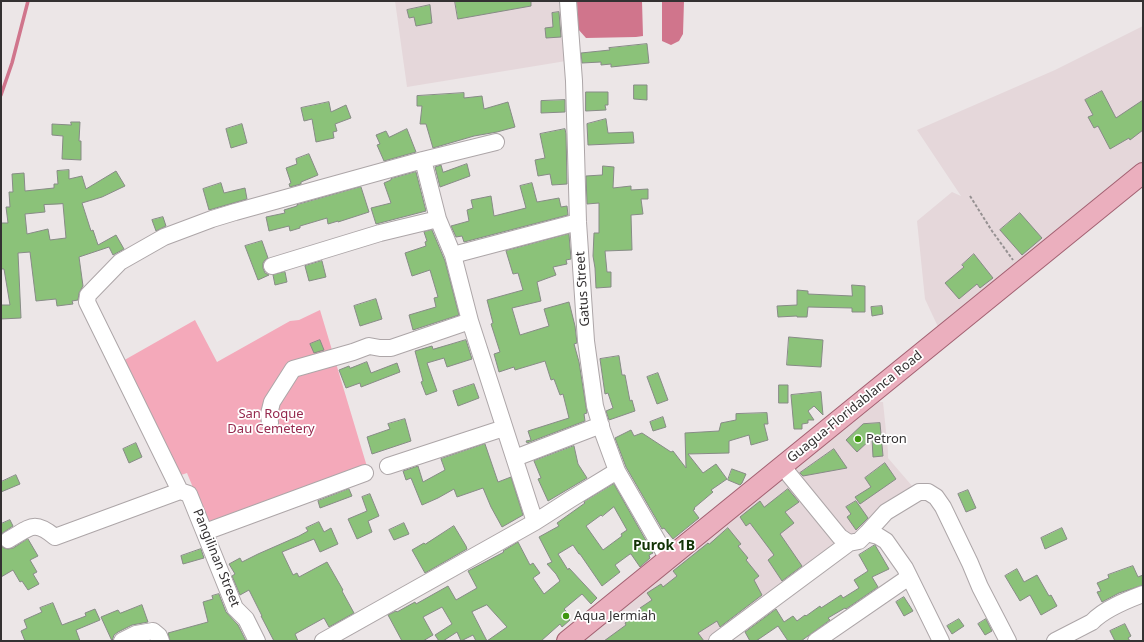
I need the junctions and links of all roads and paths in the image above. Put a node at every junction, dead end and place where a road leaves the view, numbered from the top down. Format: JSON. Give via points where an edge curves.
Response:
{"nodes":[{"id":1,"x":568,"y":1,"type":"edge"},
{"id":2,"x":496,"y":142,"type":"dead end"},
{"id":3,"x":423,"y":160,"type":"junction"},
{"id":4,"x":1143,"y":173,"type":"edge"},
{"id":5,"x":970,"y":196,"type":"dead end"},
{"id":6,"x":438,"y":219,"type":"junction"},
{"id":7,"x":578,"y":222,"type":"junction"},
{"id":8,"x":453,"y":255,"type":"junction"},
{"id":9,"x":272,"y":266,"type":"dead end"},
{"id":10,"x":1022,"y":273,"type":"junction"},
{"id":11,"x":470,"y":321,"type":"junction"},
{"id":12,"x":270,"y":423,"type":"dead end"},
{"id":13,"x":601,"y":425,"type":"junction"},
{"id":14,"x":504,"y":428,"type":"junction"},
{"id":15,"x":515,"y":458,"type":"junction"},
{"id":16,"x":388,"y":466,"type":"dead end"},
{"id":17,"x":782,"y":466,"type":"junction"},
{"id":18,"x":617,"y":471,"type":"junction"},
{"id":19,"x":366,"y":473,"type":"dead end"},
{"id":20,"x":185,"y":492,"type":"junction"},
{"id":21,"x":535,"y":522,"type":"junction"},
{"id":22,"x":205,"y":532,"type":"junction"},
{"id":23,"x":867,"y":533,"type":"junction"},
{"id":24,"x":8,"y":540,"type":"dead end"},
{"id":25,"x":849,"y":543,"type":"junction"},
{"id":26,"x":668,"y":559,"type":"junction"},
{"id":27,"x":910,"y":577,"type":"junction"},
{"id":28,"x":1143,"y":594,"type":"edge"},
{"id":29,"x":937,"y":640,"type":"edge"},
{"id":30,"x":122,"y":641,"type":"edge"},
{"id":31,"x":161,"y":641,"type":"edge"},
{"id":32,"x":257,"y":641,"type":"edge"},
{"id":33,"x":323,"y":641,"type":"edge"},
{"id":34,"x":567,"y":641,"type":"edge"},
{"id":35,"x":716,"y":641,"type":"edge"},
{"id":36,"x":816,"y":641,"type":"edge"},
{"id":37,"x":1008,"y":641,"type":"edge"},
{"id":38,"x":1055,"y":641,"type":"edge"}],
"edges":[{"from":1,"to":7,"type":"street","name":"Gatus Street","via":[[574,81]]},
{"from":2,"to":3,"type":"street","name":"Pangilinan Street"},
{"from":3,"to":6,"type":"street"},
{"from":3,"to":20,"type":"street","name":"Pangilinan Street","via":[[230,214],[164,238],[120,262],[88,295],[87,302]]},
{"from":4,"to":10,"type":"main road","name":"Guagua-Floridablanca Road"},
{"from":5,"to":10,"type":"path"},
{"from":6,"to":8,"type":"street"},
{"from":6,"to":9,"type":"street","via":[[380,233]]},
{"from":7,"to":8,"type":"street"},
{"from":7,"to":13,"type":"street","name":"Gatus Street","via":[[586,341],[595,406]]},
{"from":8,"to":11,"type":"street"},
{"from":10,"to":17,"type":"main road","name":"Guagua-Floridablanca Road"},
{"from":11,"to":12,"type":"street","via":[[391,348],[369,346],[294,369],[272,402]]},
{"from":11,"to":14,"type":"street"},
{"from":13,"to":15,"type":"street"},
{"from":13,"to":18,"type":"street","name":"Gatus Street"},
{"from":14,"to":15,"type":"street"},
{"from":14,"to":16,"type":"street"},
{"from":15,"to":21,"type":"street"},
{"from":17,"to":25,"type":"street","via":[[840,537]]},
{"from":17,"to":26,"type":"main road","name":"Guagua-Floridablanca Road"},
{"from":18,"to":21,"type":"street"},
{"from":18,"to":26,"type":"street","name":"Gatus Street"},
{"from":19,"to":22,"type":"street"},
{"from":20,"to":22,"type":"street","name":"Pangilinan Street"},
{"from":20,"to":24,"type":"street","via":[[54,537],[41,527],[32,526]]},
{"from":21,"to":33,"type":"street"},
{"from":22,"to":32,"type":"street","name":"Pangilinan Street","via":[[234,608],[246,619]]},
{"from":23,"to":25,"type":"street","via":[[859,541]]},
{"from":23,"to":27,"type":"street","via":[[886,541]]},
{"from":23,"to":37,"type":"street","via":[[886,512],[919,492],[928,492],[936,497]]},
{"from":25,"to":35,"type":"street"},
{"from":26,"to":34,"type":"main road","name":"Guagua-Floridablanca Road"},
{"from":27,"to":29,"type":"street"},
{"from":27,"to":36,"type":"street"},
{"from":28,"to":38,"type":"street"},
{"from":30,"to":31,"type":"street","via":[[136,634],[153,631]]}]}
